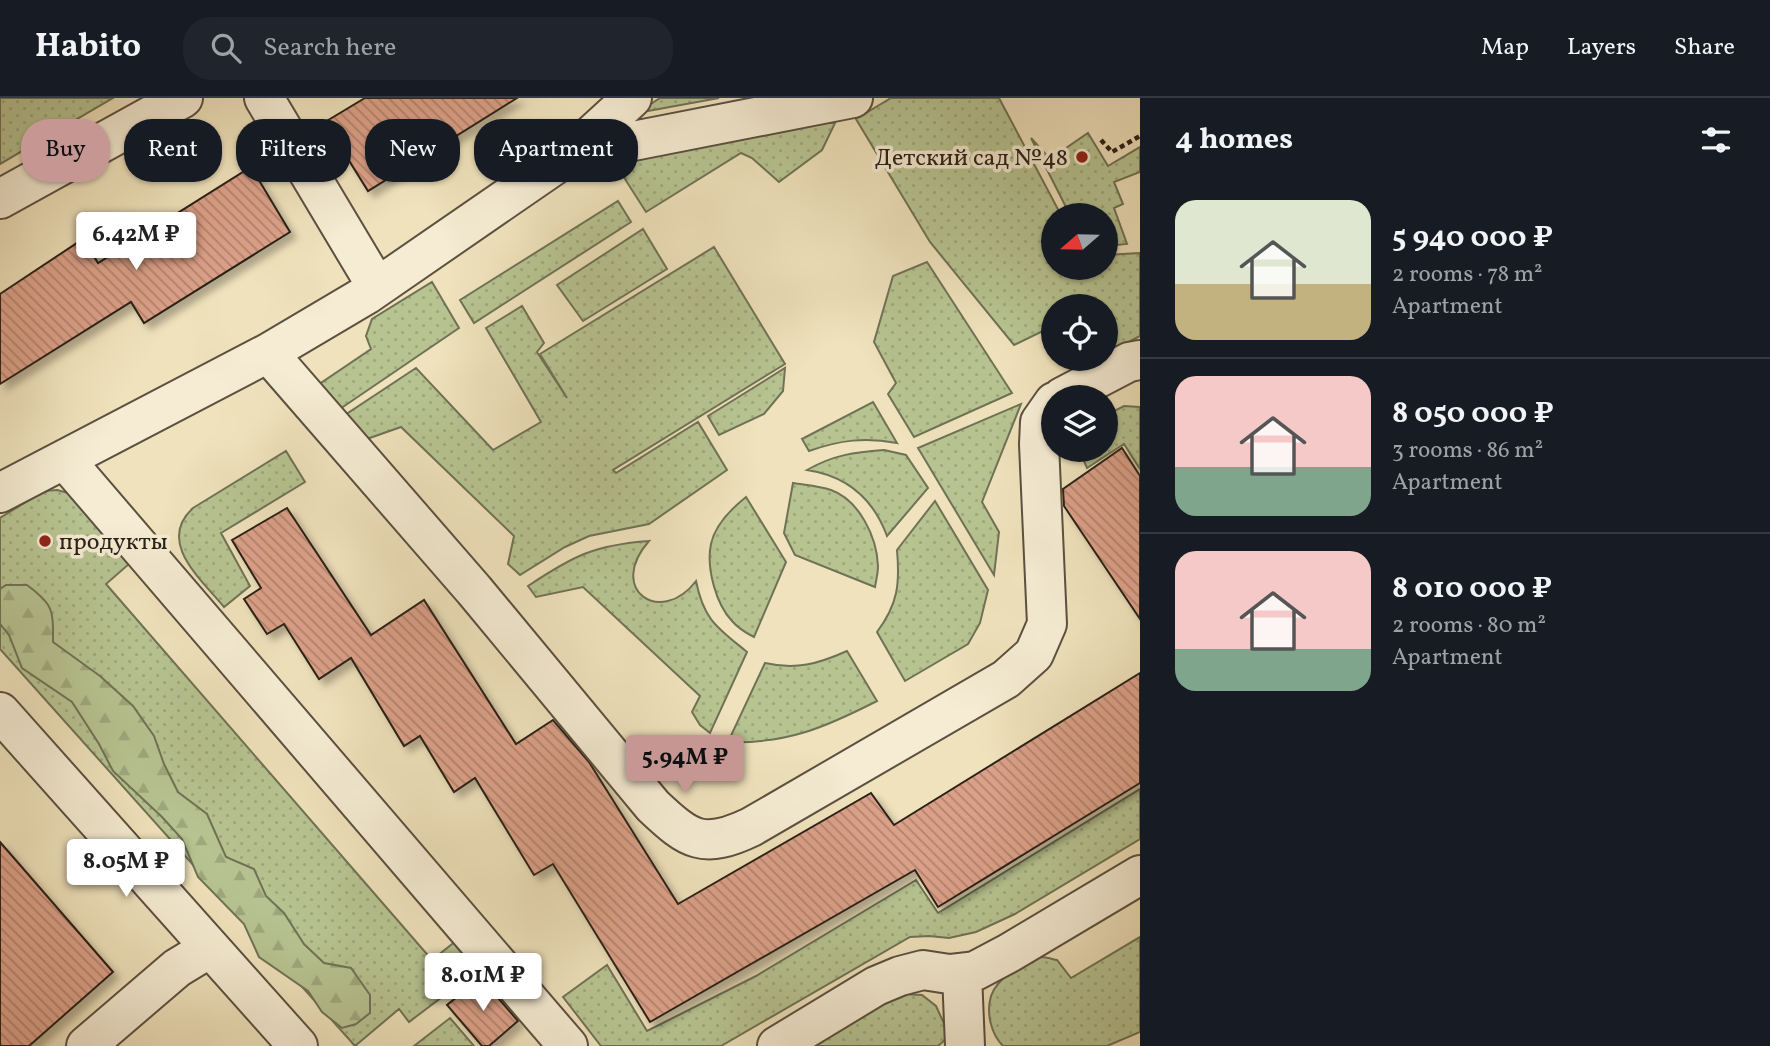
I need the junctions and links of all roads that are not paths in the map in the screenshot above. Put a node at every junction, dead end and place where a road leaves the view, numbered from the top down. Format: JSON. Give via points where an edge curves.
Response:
{"nodes":[{"id":1,"x":183,"y":98,"type":"edge"},
{"id":2,"x":264,"y":98,"type":"edge"},
{"id":3,"x":632,"y":98,"type":"edge"},
{"id":4,"x":853,"y":98,"type":"edge"},
{"id":5,"x":609,"y":119,"type":"edge"},
{"id":6,"x":638,"y":140,"type":"edge"},
{"id":7,"x":530,"y":182,"type":"edge"},
{"id":8,"x":0,"y":199,"type":"edge"},
{"id":9,"x":377,"y":287,"type":"junction"},
{"id":10,"x":268,"y":353,"type":"junction"},
{"id":11,"x":1140,"y":360,"type":"edge"},
{"id":12,"x":1085,"y":385,"type":"edge"},
{"id":13,"x":1041,"y":421,"type":"edge"},
{"id":14,"x":65,"y":460,"type":"junction"},
{"id":15,"x":0,"y":493,"type":"edge"},
{"id":16,"x":0,"y":712,"type":"edge"},
{"id":17,"x":1140,"y":875,"type":"edge"},
{"id":18,"x":210,"y":948,"type":"junction"},
{"id":19,"x":962,"y":974,"type":"junction"},
{"id":20,"x":86,"y":1046,"type":"edge"},
{"id":21,"x":298,"y":1046,"type":"edge"},
{"id":22,"x":568,"y":1046,"type":"edge"},
{"id":23,"x":777,"y":1046,"type":"edge"},
{"id":24,"x":965,"y":1046,"type":"edge"}],
"edges":[{"from":1,"to":8,"type":"street"},
{"from":2,"to":9,"type":"street"},
{"from":3,"to":5,"type":"street"},
{"from":4,"to":6,"type":"street"},
{"from":7,"to":9,"type":"street"},
{"from":9,"to":10,"type":"street"},
{"from":10,"to":13,"type":"street","via":[[653,806],[680,831],[710,840],[729,838],[751,827],[1006,679],[1034,654],[1048,624]]},
{"from":10,"to":14,"type":"street"},
{"from":11,"to":12,"type":"street"},
{"from":14,"to":15,"type":"street"},
{"from":14,"to":22,"type":"street"},
{"from":16,"to":18,"type":"street"},
{"from":17,"to":19,"type":"street","via":[[1009,953]]},
{"from":18,"to":20,"type":"street","via":[[177,968]]},
{"from":18,"to":21,"type":"street"},
{"from":19,"to":23,"type":"street","via":[[923,970],[900,976]]},
{"from":19,"to":24,"type":"street"}]}
